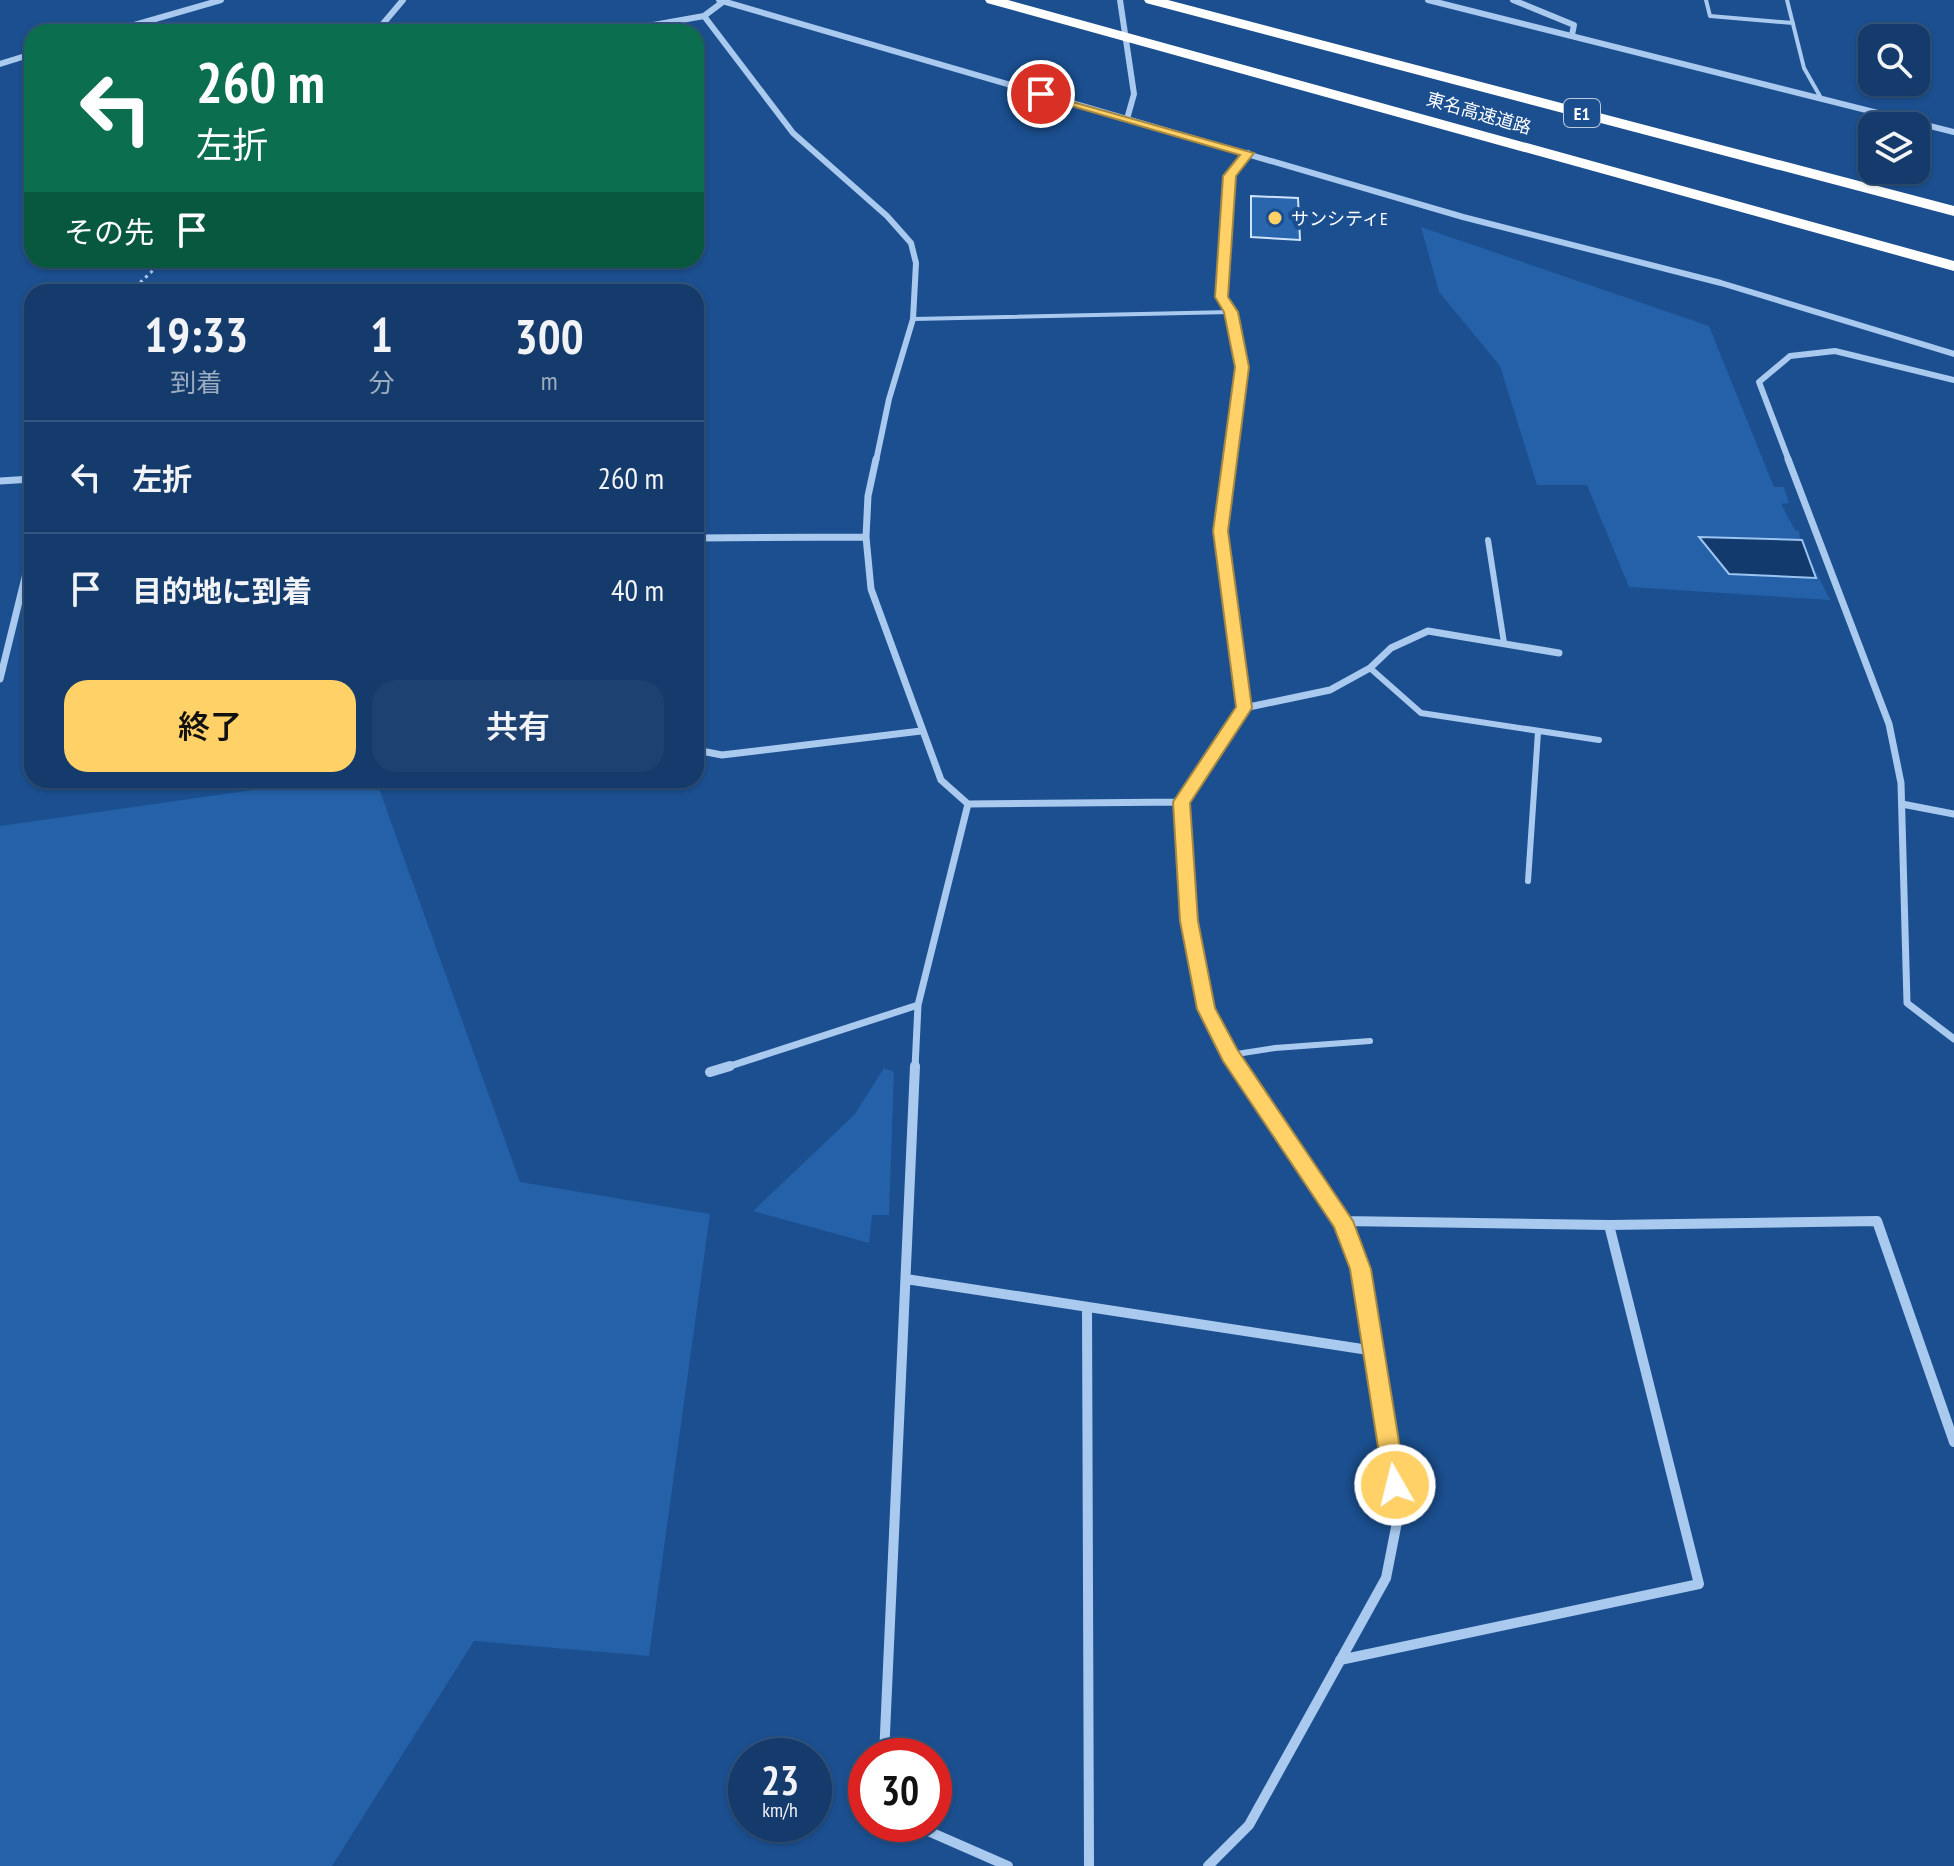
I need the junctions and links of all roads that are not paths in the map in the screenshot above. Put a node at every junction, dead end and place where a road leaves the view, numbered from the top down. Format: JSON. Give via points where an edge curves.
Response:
{"nodes":[{"id":1,"x":221,"y":0,"type":"edge"},
{"id":2,"x":403,"y":0,"type":"edge"},
{"id":3,"x":992,"y":0,"type":"edge"},
{"id":4,"x":1120,"y":0,"type":"edge"},
{"id":5,"x":1151,"y":0,"type":"edge"},
{"id":6,"x":1428,"y":0,"type":"edge"},
{"id":7,"x":1513,"y":0,"type":"edge"},
{"id":8,"x":1706,"y":0,"type":"edge"},
{"id":9,"x":1787,"y":0,"type":"edge"},
{"id":10,"x":721,"y":1,"type":"edge"},
{"id":11,"x":704,"y":16,"type":"junction"},
{"id":12,"x":1793,"y":23,"type":"junction"},
{"id":13,"x":138,"y":24,"type":"edge"},
{"id":14,"x":383,"y":24,"type":"edge"},
{"id":15,"x":659,"y":24,"type":"edge"},
{"id":16,"x":1572,"y":35,"type":"junction"},
{"id":17,"x":24,"y":56,"type":"edge"},
{"id":18,"x":0,"y":64,"type":"edge"},
{"id":19,"x":1821,"y":98,"type":"junction"},
{"id":20,"x":1127,"y":119,"type":"junction"},
{"id":21,"x":1954,"y":132,"type":"edge"},
{"id":22,"x":1248,"y":153,"type":"junction"},
{"id":23,"x":1954,"y":211,"type":"edge"},
{"id":24,"x":1954,"y":266,"type":"edge"},
{"id":25,"x":1231,"y":312,"type":"junction"},
{"id":26,"x":913,"y":319,"type":"junction"},
{"id":27,"x":1954,"y":354,"type":"edge"},
{"id":28,"x":1954,"y":380,"type":"edge"},
{"id":29,"x":24,"y":480,"type":"edge"},
{"id":30,"x":0,"y":481,"type":"edge"},
{"id":31,"x":866,"y":537,"type":"junction"},
{"id":32,"x":704,"y":538,"type":"edge"},
{"id":33,"x":1488,"y":540,"type":"dead end"},
{"id":34,"x":24,"y":582,"type":"edge"},
{"id":35,"x":1504,"y":643,"type":"junction"},
{"id":36,"x":1559,"y":653,"type":"dead end"},
{"id":37,"x":1370,"y":668,"type":"junction"},
{"id":38,"x":0,"y":679,"type":"edge"},
{"id":39,"x":1244,"y":708,"type":"junction"},
{"id":40,"x":921,"y":731,"type":"junction"},
{"id":41,"x":1538,"y":732,"type":"junction"},
{"id":42,"x":1599,"y":740,"type":"dead end"},
{"id":43,"x":704,"y":752,"type":"edge"},
{"id":44,"x":1182,"y":802,"type":"junction"},
{"id":45,"x":968,"y":804,"type":"junction"},
{"id":46,"x":1902,"y":804,"type":"junction"},
{"id":47,"x":1954,"y":814,"type":"edge"},
{"id":48,"x":1528,"y":881,"type":"dead end"},
{"id":49,"x":918,"y":1005,"type":"junction"},
{"id":50,"x":1954,"y":1039,"type":"edge"},
{"id":51,"x":1370,"y":1041,"type":"dead end"},
{"id":52,"x":1230,"y":1055,"type":"junction"},
{"id":53,"x":710,"y":1072,"type":"dead end"},
{"id":54,"x":1342,"y":1221,"type":"junction"},
{"id":55,"x":1609,"y":1225,"type":"junction"},
{"id":56,"x":906,"y":1279,"type":"junction"},
{"id":57,"x":1087,"y":1307,"type":"junction"},
{"id":58,"x":1375,"y":1351,"type":"junction"},
{"id":59,"x":1954,"y":1442,"type":"edge"},
{"id":60,"x":1340,"y":1660,"type":"junction"},
{"id":61,"x":885,"y":1738,"type":"edge"},
{"id":62,"x":952,"y":1842,"type":"edge"},
{"id":63,"x":1008,"y":1866,"type":"edge"},
{"id":64,"x":1089,"y":1866,"type":"edge"},
{"id":65,"x":1208,"y":1866,"type":"edge"}],
"edges":[{"from":1,"to":13,"type":"street"},
{"from":2,"to":14,"type":"street"},
{"from":3,"to":24,"type":"highway","name":"東名高速道路","number":"E1"},
{"from":4,"to":20,"type":"street","via":[[1134,94]]},
{"from":5,"to":23,"type":"highway","name":"東名高速道路","number":"E1"},
{"from":6,"to":16,"type":"street"},
{"from":7,"to":16,"type":"street","via":[[1574,25]]},
{"from":8,"to":12,"type":"lane","via":[[1710,16]]},
{"from":9,"to":12,"type":"lane"},
{"from":10,"to":11,"type":"street"},
{"from":10,"to":20,"type":"street"},
{"from":11,"to":15,"type":"street"},
{"from":11,"to":26,"type":"street","via":[[793,133],[911,243],[916,263]]},
{"from":12,"to":19,"type":"lane","via":[[1804,68]]},
{"from":16,"to":19,"type":"street"},
{"from":17,"to":18,"type":"street"},
{"from":19,"to":21,"type":"street"},
{"from":20,"to":22,"type":"street"},
{"from":22,"to":25,"type":"street","via":[[1229,176],[1221,297]]},
{"from":22,"to":27,"type":"street","via":[[1463,217],[1721,283]]},
{"from":25,"to":26,"type":"lane"},
{"from":25,"to":39,"type":"street","via":[[1242,367],[1220,531]]},
{"from":26,"to":31,"type":"street","via":[[868,496]]},
{"from":28,"to":46,"type":"street","via":[[1835,351],[1790,356],[1759,382],[1889,724]]},
{"from":29,"to":30,"type":"street"},
{"from":31,"to":32,"type":"street"},
{"from":31,"to":40,"type":"street","via":[[871,589]]},
{"from":33,"to":35,"type":"lane"},
{"from":34,"to":38,"type":"street"},
{"from":35,"to":36,"type":"street"},
{"from":35,"to":37,"type":"street","via":[[1428,631],[1391,648]]},
{"from":37,"to":39,"type":"street","via":[[1330,690]]},
{"from":37,"to":41,"type":"lane","via":[[1421,713]]},
{"from":39,"to":44,"type":"street"},
{"from":40,"to":43,"type":"street","via":[[722,755]]},
{"from":40,"to":45,"type":"street","via":[[941,780]]},
{"from":41,"to":42,"type":"lane"},
{"from":41,"to":48,"type":"lane"},
{"from":44,"to":45,"type":"street"},
{"from":44,"to":52,"type":"street","via":[[1189,921],[1206,1009]]},
{"from":45,"to":49,"type":"street"},
{"from":46,"to":47,"type":"street"},
{"from":46,"to":50,"type":"street","via":[[1907,1003]]},
{"from":49,"to":53,"type":"street"},
{"from":49,"to":56,"type":"street"},
{"from":51,"to":52,"type":"lane"},
{"from":52,"to":54,"type":"street"},
{"from":54,"to":55,"type":"street"},
{"from":54,"to":58,"type":"street","via":[[1361,1269]]},
{"from":55,"to":59,"type":"street","via":[[1877,1221]]},
{"from":55,"to":60,"type":"street","via":[[1699,1584]]},
{"from":56,"to":57,"type":"street"},
{"from":56,"to":61,"type":"street"},
{"from":57,"to":58,"type":"street"},
{"from":57,"to":64,"type":"street"},
{"from":58,"to":60,"type":"street","via":[[1399,1512],[1386,1578]]},
{"from":60,"to":65,"type":"street","via":[[1249,1825]]},
{"from":62,"to":63,"type":"street"}]}
